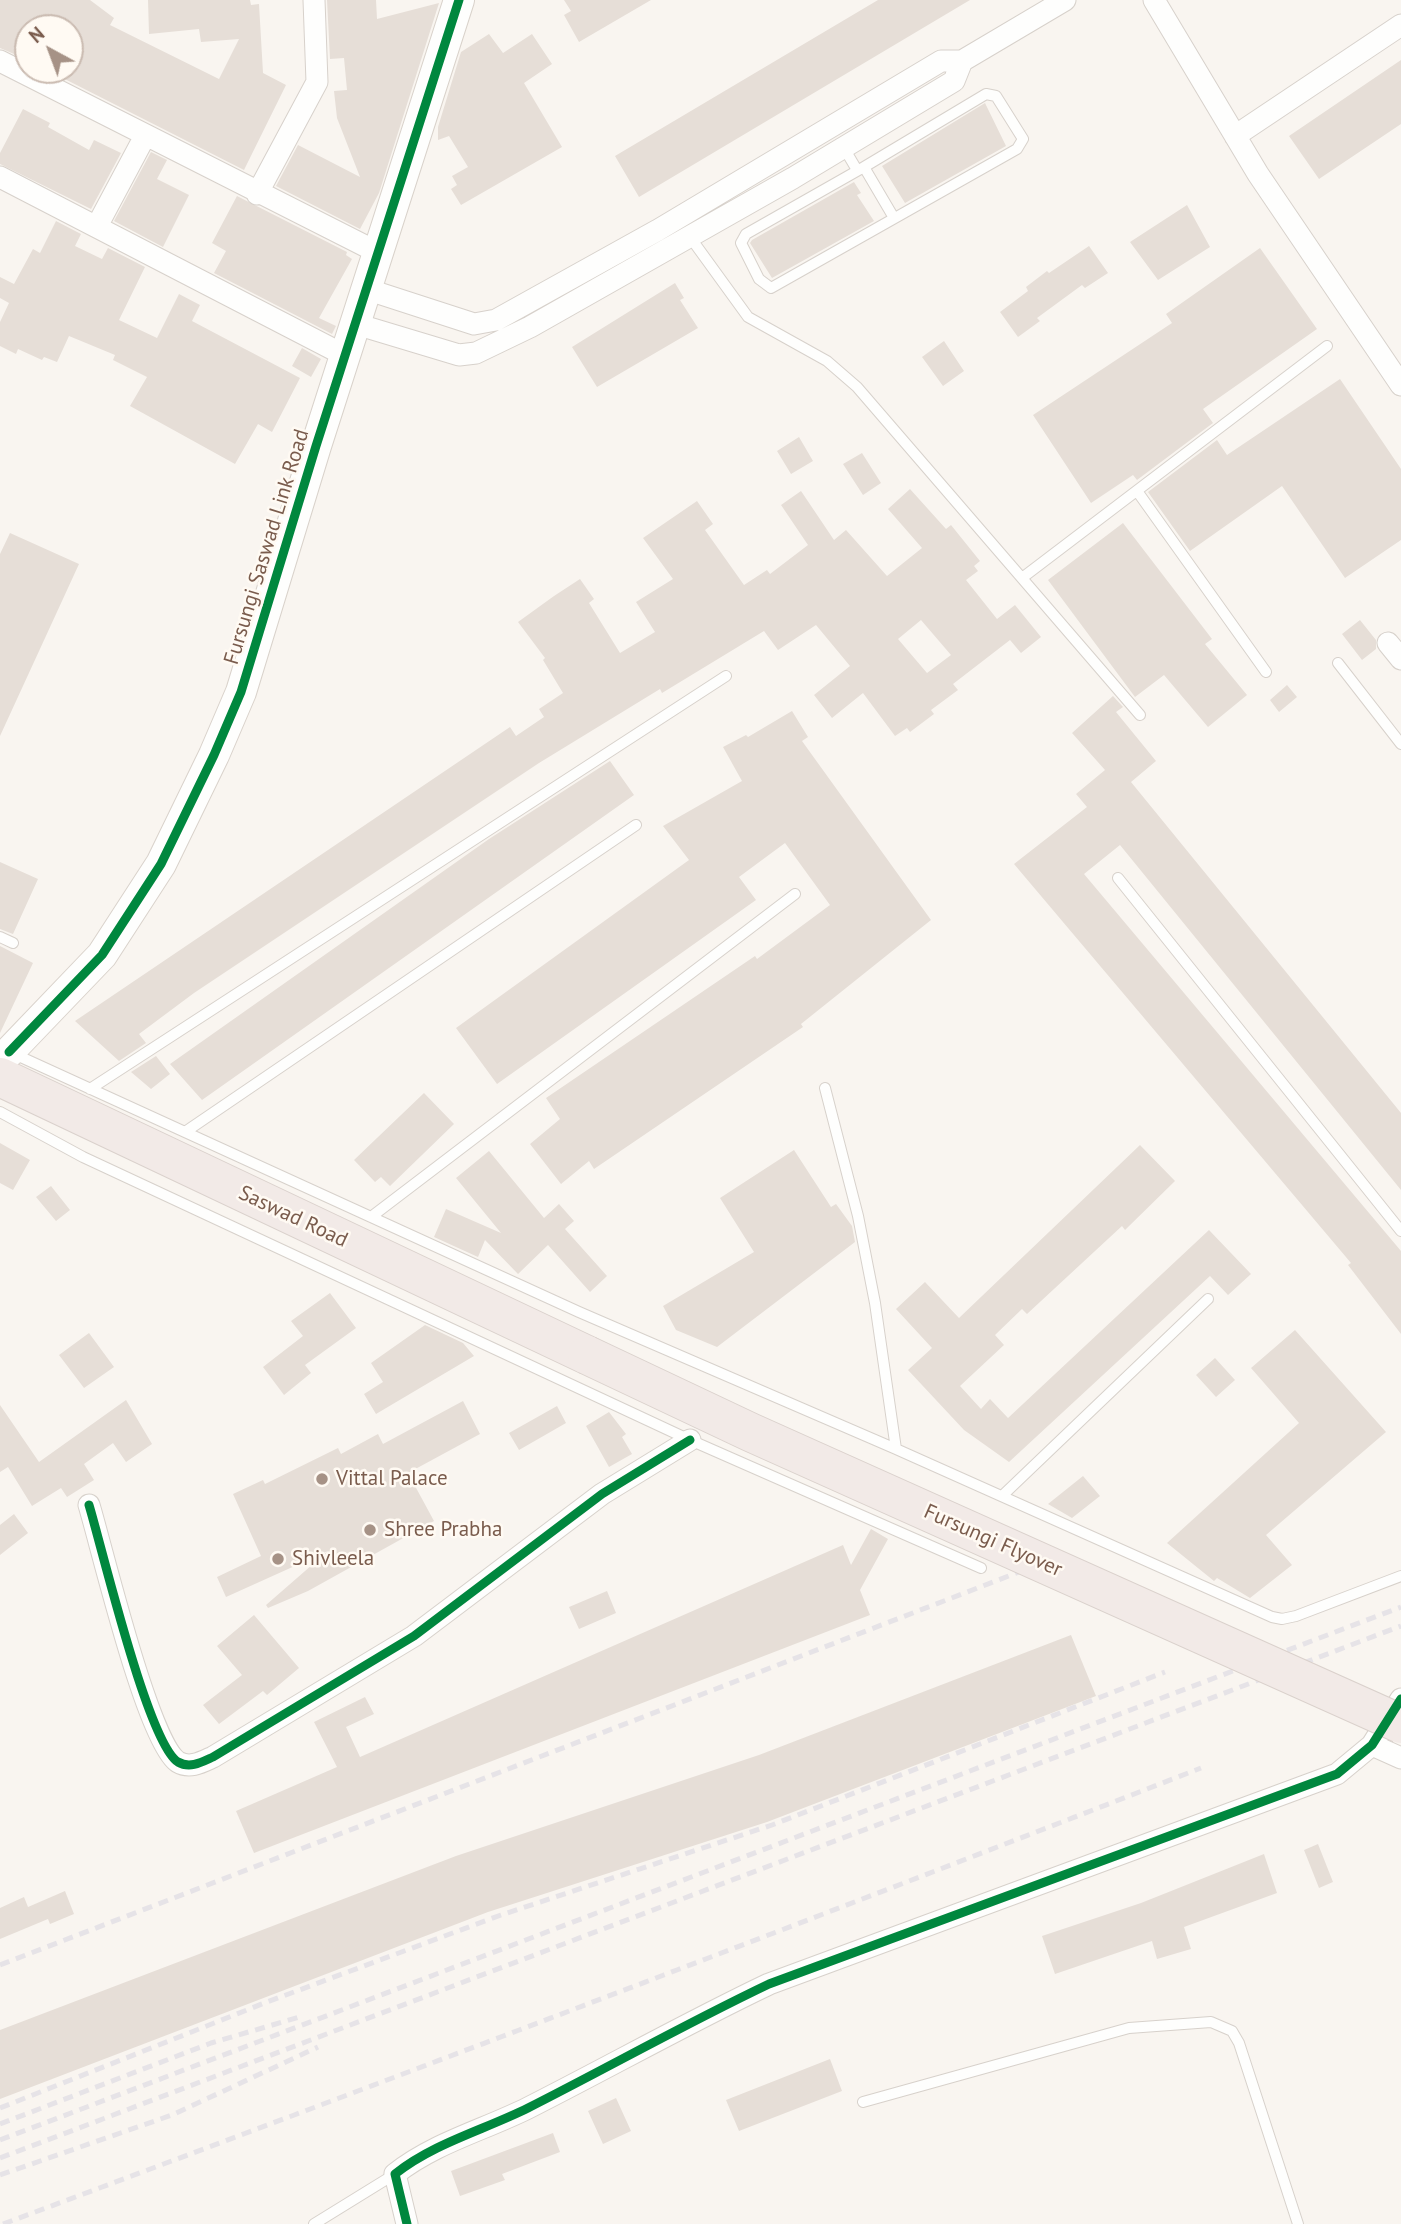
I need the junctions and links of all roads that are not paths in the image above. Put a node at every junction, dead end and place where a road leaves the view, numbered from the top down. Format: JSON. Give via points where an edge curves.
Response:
{"nodes":[{"id":1,"x":314,"y":0,"type":"edge"},
{"id":2,"x":459,"y":0,"type":"edge"},
{"id":3,"x":1065,"y":0,"type":"edge"},
{"id":4,"x":1154,"y":0,"type":"edge"},
{"id":5,"x":1401,"y":26,"type":"edge"},
{"id":6,"x":0,"y":61,"type":"edge"},
{"id":7,"x":962,"y":61,"type":"junction"},
{"id":8,"x":145,"y":136,"type":"junction"},
{"id":9,"x":1235,"y":136,"type":"junction"},
{"id":10,"x":844,"y":148,"type":"junction"},
{"id":11,"x":860,"y":168,"type":"junction"},
{"id":12,"x":0,"y":177,"type":"edge"},
{"id":13,"x":257,"y":194,"type":"junction"},
{"id":14,"x":894,"y":218,"type":"junction"},
{"id":15,"x":97,"y":226,"type":"junction"},
{"id":16,"x":690,"y":237,"type":"junction"},
{"id":17,"x":377,"y":252,"type":"junction"},
{"id":18,"x":366,"y":289,"type":"junction"},
{"id":19,"x":356,"y":324,"type":"junction"},
{"id":20,"x":1327,"y":345,"type":"dead end"},
{"id":21,"x":346,"y":356,"type":"junction"},
{"id":22,"x":1401,"y":385,"type":"edge"},
{"id":23,"x":1137,"y":491,"type":"junction"},
{"id":24,"x":1022,"y":579,"type":"junction"},
{"id":25,"x":1338,"y":663,"type":"dead end"},
{"id":26,"x":1266,"y":672,"type":"dead end"},
{"id":27,"x":726,"y":676,"type":"dead end"},
{"id":28,"x":1140,"y":715,"type":"dead end"},
{"id":29,"x":1401,"y":744,"type":"edge"},
{"id":30,"x":636,"y":825,"type":"dead end"},
{"id":31,"x":1118,"y":878,"type":"dead end"},
{"id":32,"x":795,"y":894,"type":"dead end"},
{"id":33,"x":0,"y":937,"type":"edge"},
{"id":34,"x":13,"y":943,"type":"dead end"},
{"id":35,"x":3,"y":1059,"type":"edge"},
{"id":36,"x":825,"y":1088,"type":"dead end"},
{"id":37,"x":90,"y":1089,"type":"junction"},
{"id":38,"x":0,"y":1112,"type":"edge"},
{"id":39,"x":185,"y":1132,"type":"junction"},
{"id":40,"x":371,"y":1217,"type":"junction"},
{"id":41,"x":1401,"y":1231,"type":"edge"},
{"id":42,"x":1208,"y":1299,"type":"dead end"},
{"id":43,"x":587,"y":1355,"type":"joint"},
{"id":44,"x":690,"y":1440,"type":"junction"},
{"id":45,"x":896,"y":1449,"type":"junction"},
{"id":46,"x":1002,"y":1496,"type":"junction"},
{"id":47,"x":89,"y":1505,"type":"dead end"},
{"id":48,"x":981,"y":1568,"type":"dead end"},
{"id":49,"x":1401,"y":1576,"type":"edge"},
{"id":50,"x":1401,"y":1699,"type":"edge"},
{"id":51,"x":1386,"y":1734,"type":"edge"},
{"id":52,"x":1401,"y":1758,"type":"edge"},
{"id":53,"x":863,"y":2102,"type":"dead end"},
{"id":54,"x":395,"y":2174,"type":"junction"},
{"id":55,"x":314,"y":2224,"type":"edge"},
{"id":56,"x":407,"y":2224,"type":"edge"},
{"id":57,"x":1298,"y":2224,"type":"edge"}],
"edges":[{"from":1,"to":13,"type":"street","via":[[317,82]]},
{"from":2,"to":17,"type":"street","name":"Fursungi Saswad Link Road"},
{"from":3,"to":7,"type":"street"},
{"from":4,"to":9,"type":"street"},
{"from":5,"to":9,"type":"street"},
{"from":6,"to":8,"type":"street"},
{"from":7,"to":10,"type":"street","via":[[954,81]]},
{"from":7,"to":18,"type":"street","via":[[941,61],[658,230],[496,320],[474,324]]},
{"from":8,"to":13,"type":"street"},
{"from":8,"to":15,"type":"street"},
{"from":9,"to":22,"type":"street"},
{"from":10,"to":11,"type":"lane"},
{"from":10,"to":16,"type":"street"},
{"from":11,"to":14,"type":"lane"},
{"from":11,"to":14,"type":"lane","via":[[746,234],[741,243],[759,279],[771,288]]},
{"from":11,"to":14,"type":"lane","via":[[986,94],[996,96],[1023,139],[1017,149]]},
{"from":12,"to":15,"type":"street"},
{"from":13,"to":17,"type":"street"},
{"from":15,"to":21,"type":"street"},
{"from":16,"to":19,"type":"street","via":[[470,356]]},
{"from":16,"to":24,"type":"lane","via":[[748,317],[828,361],[858,387]]},
{"from":17,"to":18,"type":"street","name":"Fursungi Saswad Link Road"},
{"from":18,"to":19,"type":"street","name":"Fursungi Saswad Link Road"},
{"from":19,"to":21,"type":"street","name":"Fursungi Saswad Link Road"},
{"from":20,"to":23,"type":"lane"},
{"from":21,"to":35,"type":"street","name":"Fursungi Saswad Link Road","via":[[240,692],[161,864],[102,955]]},
{"from":23,"to":24,"type":"lane"},
{"from":23,"to":26,"type":"lane"},
{"from":24,"to":28,"type":"lane"},
{"from":25,"to":29,"type":"lane"},
{"from":27,"to":37,"type":"lane"},
{"from":30,"to":39,"type":"lane"},
{"from":31,"to":41,"type":"lane"},
{"from":32,"to":40,"type":"lane"},
{"from":33,"to":34,"type":"lane"},
{"from":35,"to":37,"type":"lane"},
{"from":35,"to":43,"type":"highway","name":"Saswad Road"},
{"from":36,"to":45,"type":"lane","via":[[858,1216]]},
{"from":37,"to":39,"type":"lane"},
{"from":38,"to":44,"type":"lane","via":[[83,1157]]},
{"from":39,"to":40,"type":"lane"},
{"from":40,"to":45,"type":"lane"},
{"from":42,"to":46,"type":"lane"},
{"from":43,"to":51,"type":"highway","name":"Fursungi Flyover","bridge":true},
{"from":44,"to":47,"type":"street","via":[[603,1494],[414,1636],[213,1757],[192,1765],[178,1762],[167,1750],[150,1715]]},
{"from":44,"to":48,"type":"lane"},
{"from":45,"to":46,"type":"lane"},
{"from":46,"to":49,"type":"lane","via":[[1282,1619]]},
{"from":50,"to":51,"type":"street"},
{"from":51,"to":52,"type":"street"},
{"from":51,"to":54,"type":"street","via":[[1337,1774],[769,1984],[526,2109],[431,2151]]},
{"from":53,"to":57,"type":"lane","via":[[1129,2028],[1211,2022],[1232,2031],[1239,2043]]},
{"from":54,"to":55,"type":"lane"},
{"from":54,"to":56,"type":"street"}]}
